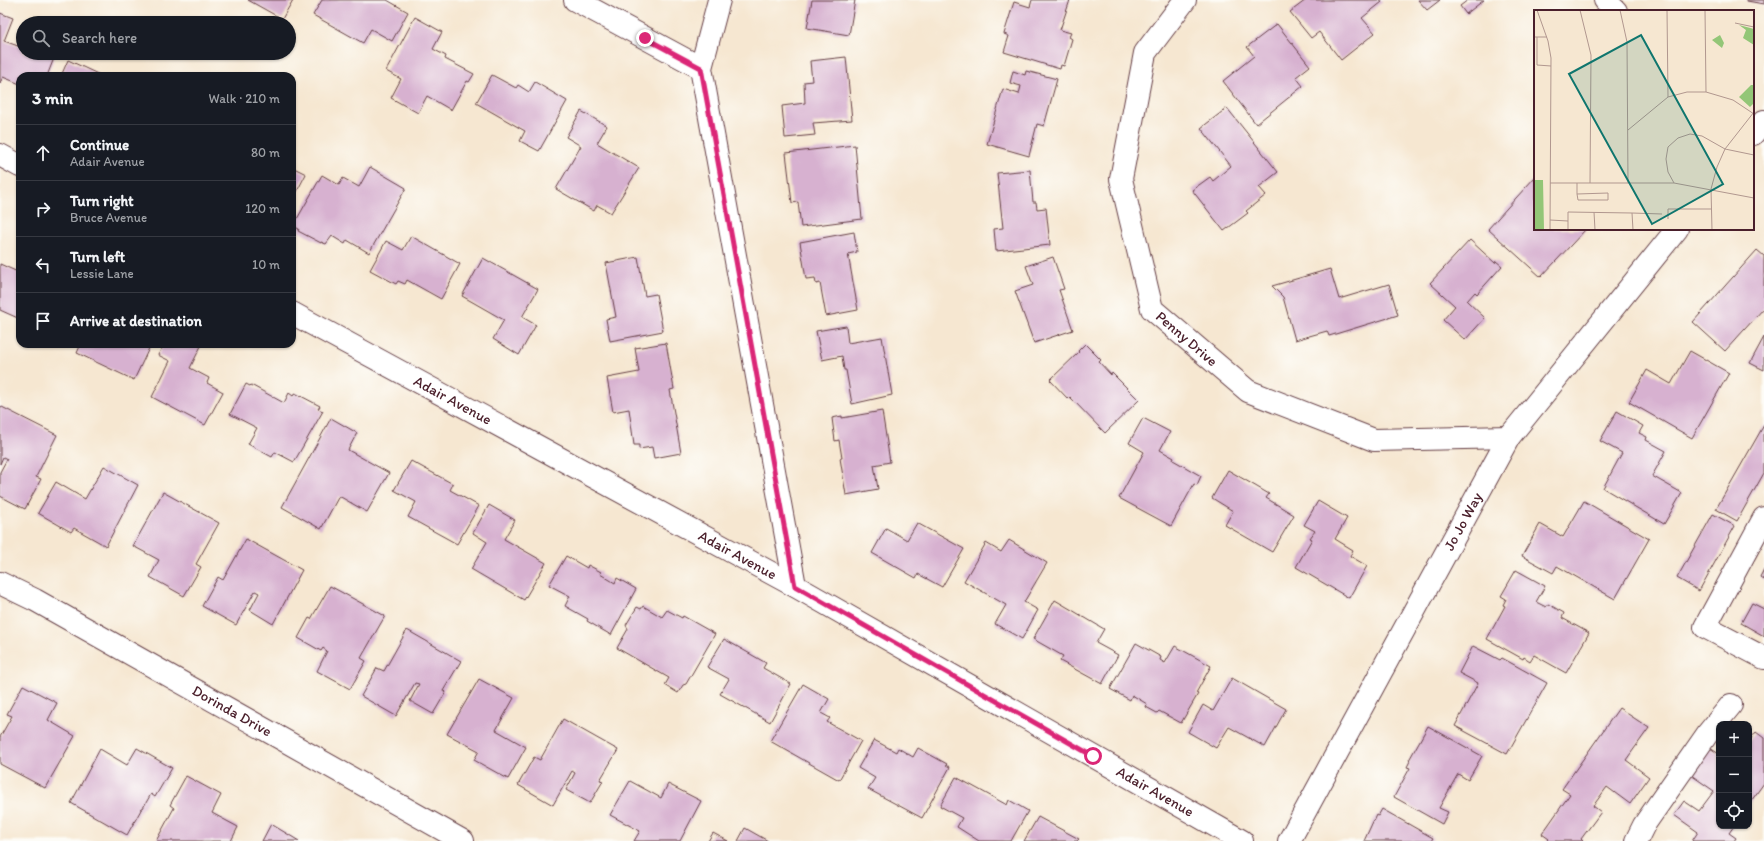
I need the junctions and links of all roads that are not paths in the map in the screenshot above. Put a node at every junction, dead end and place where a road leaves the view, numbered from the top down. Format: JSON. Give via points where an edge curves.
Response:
{"nodes":[{"id":1,"x":575,"y":0,"type":"edge"},
{"id":2,"x":719,"y":0,"type":"edge"},
{"id":3,"x":1185,"y":0,"type":"edge"},
{"id":4,"x":1604,"y":0,"type":"edge"},
{"id":5,"x":1615,"y":10,"type":"edge"},
{"id":6,"x":701,"y":68,"type":"junction"},
{"id":7,"x":1764,"y":122,"type":"edge"},
{"id":8,"x":1754,"y":133,"type":"edge"},
{"id":9,"x":1754,"y":143,"type":"edge"},
{"id":10,"x":1764,"y":148,"type":"edge"},
{"id":11,"x":0,"y":155,"type":"edge"},
{"id":12,"x":16,"y":164,"type":"edge"},
{"id":13,"x":1676,"y":230,"type":"edge"},
{"id":14,"x":296,"y":315,"type":"edge"},
{"id":15,"x":1509,"y":437,"type":"junction"},
{"id":16,"x":1764,"y":518,"type":"edge"},
{"id":17,"x":0,"y":583,"type":"edge"},
{"id":18,"x":795,"y":586,"type":"junction"},
{"id":19,"x":1764,"y":658,"type":"edge"},
{"id":20,"x":1731,"y":705,"type":"dead end"},
{"id":21,"x":463,"y":841,"type":"edge"},
{"id":22,"x":1242,"y":841,"type":"edge"},
{"id":23,"x":1289,"y":841,"type":"edge"},
{"id":24,"x":1636,"y":841,"type":"edge"}],
"edges":[{"from":1,"to":6,"type":"street"},
{"from":2,"to":6,"type":"street"},
{"from":3,"to":15,"type":"street","name":"Penny Drive","via":[[1145,53],[1121,179],[1152,309],[1248,391],[1374,440]]},
{"from":4,"to":5,"type":"street"},
{"from":6,"to":18,"type":"street"},
{"from":7,"to":8,"type":"street"},
{"from":9,"to":10,"type":"street"},
{"from":11,"to":12,"type":"street"},
{"from":13,"to":15,"type":"street","name":"Jo Jo Way"},
{"from":14,"to":18,"type":"street","name":"Adair Avenue"},
{"from":15,"to":23,"type":"street","name":"Jo Jo Way"},
{"from":16,"to":19,"type":"street","via":[[1706,627]]},
{"from":17,"to":21,"type":"street","name":"Dorinda Drive","via":[[35,600]]},
{"from":18,"to":22,"type":"street","name":"Adair Avenue"},
{"from":20,"to":24,"type":"street","via":[[1708,733]]}]}
